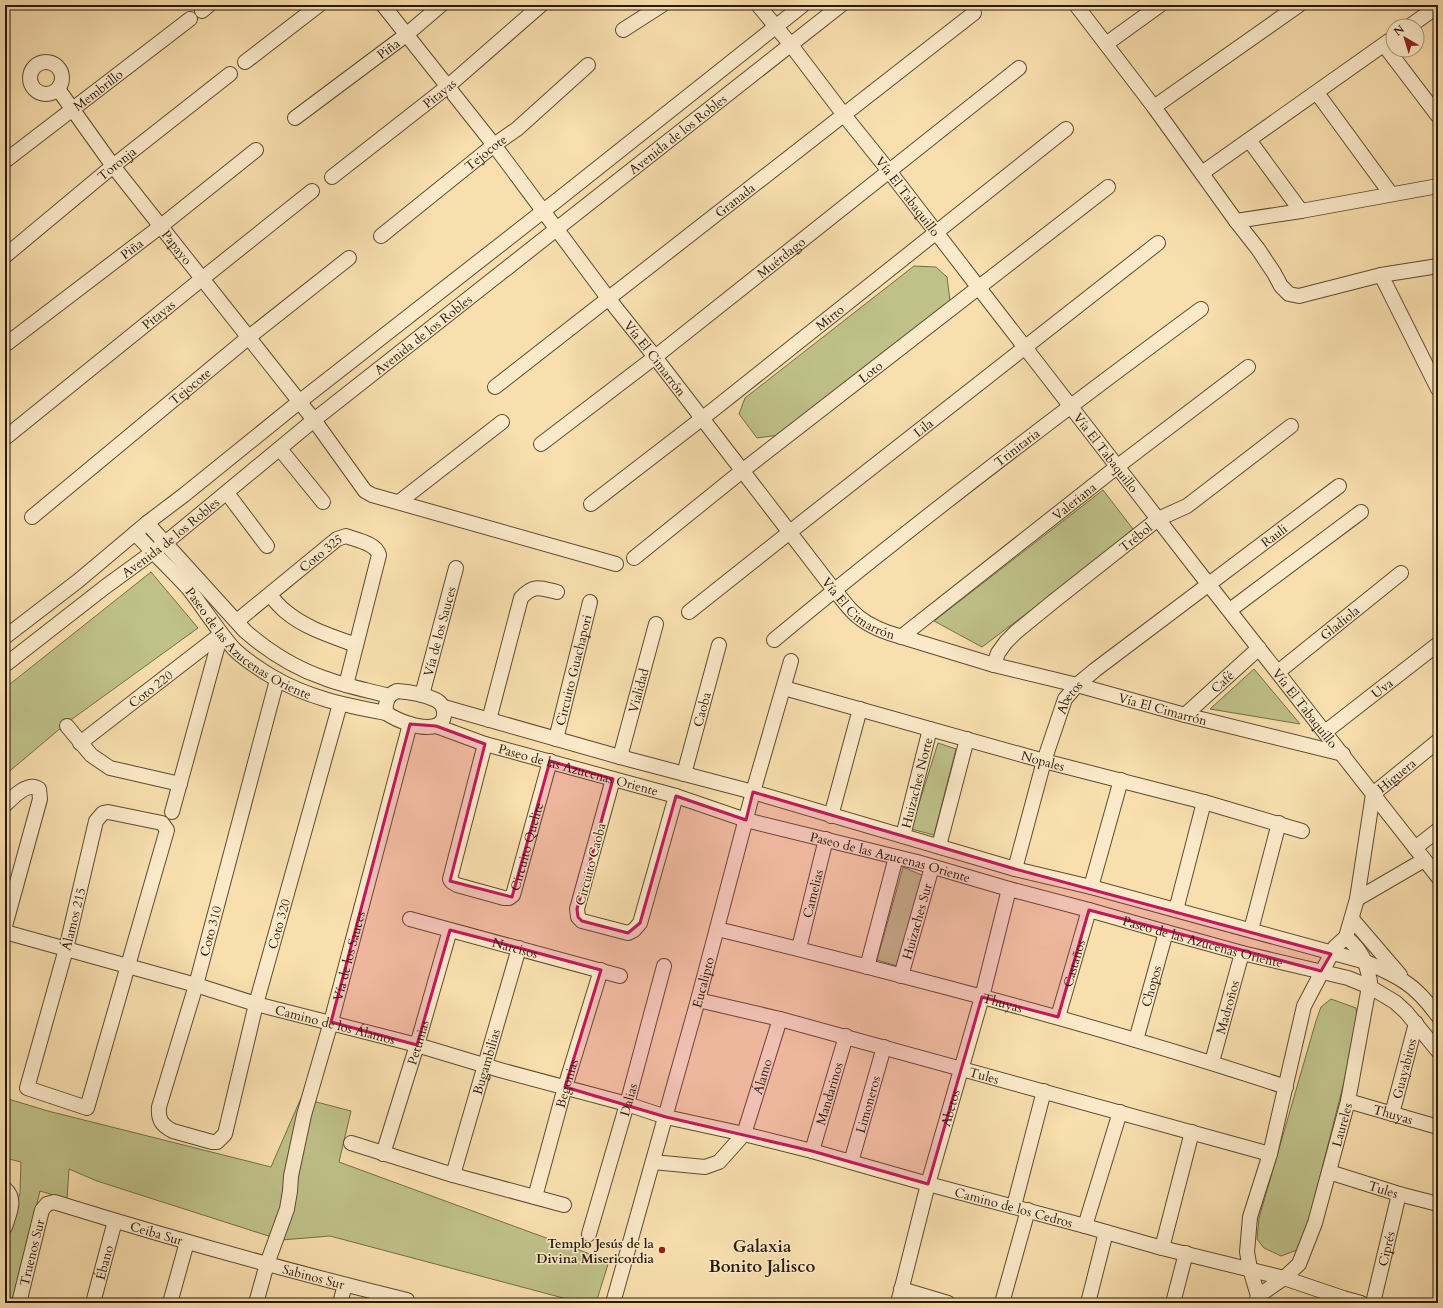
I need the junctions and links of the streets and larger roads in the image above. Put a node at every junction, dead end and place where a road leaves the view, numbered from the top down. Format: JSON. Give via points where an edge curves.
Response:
{"nodes":[{"id":1,"x":319,"y":5,"type":"edge"},
{"id":2,"x":383,"y":5,"type":"edge"},
{"id":3,"x":441,"y":5,"type":"edge"},
{"id":4,"x":541,"y":5,"type":"edge"},
{"id":5,"x":662,"y":5,"type":"edge"},
{"id":6,"x":758,"y":5,"type":"edge"},
{"id":7,"x":803,"y":5,"type":"edge"},
{"id":8,"x":841,"y":5,"type":"edge"},
{"id":9,"x":1076,"y":5,"type":"edge"},
{"id":10,"x":1160,"y":5,"type":"edge"},
{"id":11,"x":1298,"y":5,"type":"edge"},
{"id":12,"x":1438,"y":6,"type":"edge"},
{"id":13,"x":201,"y":12,"type":"edge"},
{"id":14,"x":974,"y":13,"type":"dead end"},
{"id":15,"x":1421,"y":18,"type":"edge"},
{"id":16,"x":776,"y":27,"type":"junction"},
{"id":17,"x":623,"y":30,"type":"dead end"},
{"id":18,"x":406,"y":35,"type":"junction"},
{"id":19,"x":1106,"y":44,"type":"junction"},
{"id":20,"x":1385,"y":44,"type":"edge"},
{"id":21,"x":791,"y":45,"type":"junction"},
{"id":22,"x":1399,"y":58,"type":"edge"},
{"id":23,"x":245,"y":62,"type":"dead end"},
{"id":24,"x":588,"y":66,"type":"dead end"},
{"id":25,"x":1019,"y":68,"type":"dead end"},
{"id":26,"x":230,"y":74,"type":"dead end"},
{"id":27,"x":447,"y":87,"type":"junction"},
{"id":28,"x":58,"y":89,"type":"dead end"},
{"id":29,"x":1317,"y":93,"type":"junction"},
{"id":30,"x":1154,"y":107,"type":"junction"},
{"id":31,"x":72,"y":110,"type":"junction"},
{"id":32,"x":844,"y":115,"type":"junction"},
{"id":33,"x":1438,"y":116,"type":"edge"},
{"id":34,"x":295,"y":118,"type":"dead end"},
{"id":35,"x":1066,"y":129,"type":"dead end"},
{"id":36,"x":1249,"y":140,"type":"junction"},
{"id":37,"x":494,"y":145,"type":"junction"},
{"id":38,"x":256,"y":150,"type":"dead end"},
{"id":39,"x":5,"y":161,"type":"edge"},
{"id":40,"x":113,"y":166,"type":"junction"},
{"id":41,"x":889,"y":171,"type":"junction"},
{"id":42,"x":1202,"y":173,"type":"junction"},
{"id":43,"x":332,"y":177,"type":"dead end"},
{"id":44,"x":1438,"y":186,"type":"edge"},
{"id":45,"x":1108,"y":187,"type":"dead end"},
{"id":46,"x":312,"y":192,"type":"dead end"},
{"id":47,"x":1391,"y":194,"type":"junction"},
{"id":48,"x":543,"y":211,"type":"junction"},
{"id":49,"x":1301,"y":211,"type":"junction"},
{"id":50,"x":1236,"y":221,"type":"junction"},
{"id":51,"x":161,"y":226,"type":"junction"},
{"id":52,"x":557,"y":229,"type":"junction"},
{"id":53,"x":936,"y":232,"type":"junction"},
{"id":54,"x":381,"y":236,"type":"dead end"},
{"id":55,"x":1158,"y":243,"type":"dead end"},
{"id":56,"x":5,"y":256,"type":"edge"},
{"id":57,"x":349,"y":258,"type":"dead end"},
{"id":58,"x":1438,"y":266,"type":"edge"},
{"id":59,"x":1381,"y":275,"type":"junction"},
{"id":60,"x":203,"y":278,"type":"junction"},
{"id":61,"x":978,"y":288,"type":"junction"},
{"id":62,"x":608,"y":298,"type":"junction"},
{"id":63,"x":1201,"y":309,"type":"dead end"},
{"id":64,"x":249,"y":337,"type":"junction"},
{"id":65,"x":5,"y":345,"type":"edge"},
{"id":66,"x":1026,"y":347,"type":"junction"},
{"id":67,"x":655,"y":357,"type":"junction"},
{"id":68,"x":1248,"y":367,"type":"dead end"},
{"id":69,"x":495,"y":387,"type":"dead end"},
{"id":70,"x":1438,"y":389,"type":"edge"},
{"id":71,"x":299,"y":402,"type":"junction"},
{"id":72,"x":1071,"y":406,"type":"junction"},
{"id":73,"x":702,"y":418,"type":"junction"},
{"id":74,"x":314,"y":420,"type":"junction"},
{"id":75,"x":502,"y":422,"type":"dead end"},
{"id":76,"x":1291,"y":426,"type":"dead end"},
{"id":77,"x":5,"y":438,"type":"edge"},
{"id":78,"x":541,"y":444,"type":"dead end"},
{"id":79,"x":280,"y":449,"type":"junction"},
{"id":80,"x":1118,"y":466,"type":"junction"},
{"id":81,"x":742,"y":471,"type":"junction"},
{"id":82,"x":1339,"y":486,"type":"dead end"},
{"id":83,"x":227,"y":493,"type":"junction"},
{"id":84,"x":323,"y":502,"type":"dead end"},
{"id":85,"x":400,"y":502,"type":"junction"},
{"id":86,"x":591,"y":504,"type":"dead end"},
{"id":87,"x":1361,"y":512,"type":"dead end"},
{"id":88,"x":32,"y":517,"type":"dead end"},
{"id":89,"x":1158,"y":519,"type":"junction"},
{"id":90,"x":147,"y":523,"type":"junction"},
{"id":91,"x":790,"y":532,"type":"junction"},
{"id":92,"x":135,"y":533,"type":"junction"},
{"id":93,"x":164,"y":544,"type":"junction"},
{"id":94,"x":267,"y":546,"type":"dead end"},
{"id":95,"x":152,"y":552,"type":"junction"},
{"id":96,"x":634,"y":558,"type":"dead end"},
{"id":97,"x":616,"y":564,"type":"dead end"},
{"id":98,"x":456,"y":568,"type":"dead end"},
{"id":99,"x":1401,"y":573,"type":"dead end"},
{"id":100,"x":1209,"y":584,"type":"junction"},
{"id":101,"x":834,"y":590,"type":"junction"},
{"id":102,"x":557,"y":592,"type":"dead end"},
{"id":103,"x":270,"y":595,"type":"junction"},
{"id":104,"x":590,"y":602,"type":"dead end"},
{"id":105,"x":1230,"y":610,"type":"junction"},
{"id":106,"x":689,"y":612,"type":"dead end"},
{"id":107,"x":237,"y":621,"type":"junction"},
{"id":108,"x":656,"y":624,"type":"dead end"},
{"id":109,"x":221,"y":634,"type":"junction"},
{"id":110,"x":901,"y":637,"type":"junction"},
{"id":111,"x":5,"y":638,"type":"edge"},
{"id":112,"x":774,"y":640,"type":"dead end"},
{"id":113,"x":1438,"y":644,"type":"edge"},
{"id":114,"x":356,"y":645,"type":"junction"},
{"id":115,"x":719,"y":645,"type":"dead end"},
{"id":116,"x":263,"y":646,"type":"junction"},
{"id":117,"x":1259,"y":648,"type":"junction"},
{"id":118,"x":791,"y":661,"type":"dead end"},
{"id":119,"x":249,"y":662,"type":"junction"},
{"id":120,"x":994,"y":664,"type":"junction"},
{"id":121,"x":5,"y":665,"type":"edge"},
{"id":122,"x":1278,"y":672,"type":"junction"},
{"id":123,"x":277,"y":680,"type":"junction"},
{"id":124,"x":346,"y":685,"type":"junction"},
{"id":125,"x":1077,"y":685,"type":"junction"},
{"id":126,"x":784,"y":688,"type":"junction"},
{"id":127,"x":422,"y":695,"type":"junction"},
{"id":128,"x":389,"y":696,"type":"junction"},
{"id":129,"x":340,"y":704,"type":"junction"},
{"id":130,"x":444,"y":707,"type":"junction"},
{"id":131,"x":860,"y":709,"type":"junction"},
{"id":132,"x":386,"y":713,"type":"junction"},
{"id":133,"x":1185,"y":715,"type":"junction"},
{"id":134,"x":489,"y":720,"type":"junction"},
{"id":135,"x":410,"y":724,"type":"junction"},
{"id":136,"x":67,"y":726,"type":"dead end"},
{"id":137,"x":436,"y":726,"type":"junction"},
{"id":138,"x":930,"y":729,"type":"junction"},
{"id":139,"x":1325,"y":732,"type":"junction"},
{"id":140,"x":556,"y":739,"type":"junction"},
{"id":141,"x":966,"y":739,"type":"junction"},
{"id":142,"x":1438,"y":741,"type":"edge"},
{"id":143,"x":80,"y":743,"type":"junction"},
{"id":144,"x":485,"y":744,"type":"junction"},
{"id":145,"x":1343,"y":754,"type":"junction"},
{"id":146,"x":620,"y":757,"type":"junction"},
{"id":147,"x":550,"y":761,"type":"junction"},
{"id":148,"x":1044,"y":761,"type":"junction"},
{"id":149,"x":684,"y":774,"type":"junction"},
{"id":150,"x":613,"y":779,"type":"junction"},
{"id":151,"x":1121,"y":780,"type":"junction"},
{"id":152,"x":180,"y":784,"type":"junction"},
{"id":153,"x":753,"y":792,"type":"junction"},
{"id":154,"x":1373,"y":794,"type":"junction"},
{"id":155,"x":676,"y":796,"type":"junction"},
{"id":156,"x":1204,"y":802,"type":"junction"},
{"id":157,"x":5,"y":805,"type":"edge"},
{"id":158,"x":172,"y":812,"type":"dead end"},
{"id":159,"x":831,"y":816,"type":"junction"},
{"id":160,"x":746,"y":820,"type":"junction"},
{"id":161,"x":1279,"y":823,"type":"junction"},
{"id":162,"x":1438,"y":830,"type":"edge"},
{"id":163,"x":1302,"y":831,"type":"dead end"},
{"id":164,"x":903,"y":836,"type":"junction"},
{"id":165,"x":826,"y":839,"type":"junction"},
{"id":166,"x":939,"y":846,"type":"junction"},
{"id":167,"x":1415,"y":848,"type":"junction"},
{"id":168,"x":896,"y":857,"type":"junction"},
{"id":169,"x":1424,"y":860,"type":"junction"},
{"id":170,"x":932,"y":867,"type":"junction"},
{"id":171,"x":1015,"y":869,"type":"junction"},
{"id":172,"x":1438,"y":877,"type":"edge"},
{"id":173,"x":1091,"y":887,"type":"junction"},
{"id":174,"x":1009,"y":890,"type":"junction"},
{"id":175,"x":1357,"y":899,"type":"junction"},
{"id":176,"x":1089,"y":910,"type":"junction"},
{"id":177,"x":1176,"y":910,"type":"junction"},
{"id":178,"x":410,"y":919,"type":"dead end"},
{"id":179,"x":1352,"y":919,"type":"junction"},
{"id":180,"x":5,"y":926,"type":"edge"},
{"id":181,"x":717,"y":929,"type":"junction"},
{"id":182,"x":450,"y":930,"type":"junction"},
{"id":183,"x":1251,"y":930,"type":"junction"},
{"id":184,"x":5,"y":932,"type":"edge"},
{"id":185,"x":1166,"y":932,"type":"junction"},
{"id":186,"x":1346,"y":937,"type":"junction"},
{"id":187,"x":519,"y":948,"type":"junction"},
{"id":188,"x":799,"y":948,"type":"junction"},
{"id":189,"x":66,"y":949,"type":"junction"},
{"id":190,"x":1242,"y":953,"type":"junction"},
{"id":191,"x":1331,"y":954,"type":"junction"},
{"id":192,"x":1360,"y":961,"type":"junction"},
{"id":193,"x":128,"y":966,"type":"junction"},
{"id":194,"x":664,"y":966,"type":"dead end"},
{"id":195,"x":867,"y":967,"type":"junction"},
{"id":196,"x":600,"y":970,"type":"junction"},
{"id":197,"x":1321,"y":971,"type":"junction"},
{"id":198,"x":620,"y":976,"type":"dead end"},
{"id":199,"x":901,"y":976,"type":"junction"},
{"id":200,"x":1406,"y":983,"type":"junction"},
{"id":201,"x":196,"y":985,"type":"junction"},
{"id":202,"x":1370,"y":987,"type":"junction"},
{"id":203,"x":982,"y":997,"type":"junction"},
{"id":204,"x":698,"y":1000,"type":"junction"},
{"id":205,"x":256,"y":1004,"type":"junction"},
{"id":206,"x":1438,"y":1016,"type":"edge"},
{"id":207,"x":1058,"y":1017,"type":"junction"},
{"id":208,"x":780,"y":1019,"type":"junction"},
{"id":209,"x":330,"y":1022,"type":"junction"},
{"id":210,"x":1416,"y":1023,"type":"junction"},
{"id":211,"x":846,"y":1036,"type":"junction"},
{"id":212,"x":1136,"y":1040,"type":"junction"},
{"id":213,"x":417,"y":1045,"type":"junction"},
{"id":214,"x":884,"y":1047,"type":"junction"},
{"id":215,"x":1438,"y":1051,"type":"edge"},
{"id":216,"x":1212,"y":1062,"type":"junction"},
{"id":217,"x":486,"y":1065,"type":"junction"},
{"id":218,"x":961,"y":1068,"type":"junction"},
{"id":219,"x":565,"y":1087,"type":"junction"},
{"id":220,"x":1286,"y":1087,"type":"junction"},
{"id":221,"x":1044,"y":1091,"type":"junction"},
{"id":222,"x":1348,"y":1101,"type":"junction"},
{"id":223,"x":627,"y":1104,"type":"junction"},
{"id":224,"x":1120,"y":1112,"type":"junction"},
{"id":225,"x":1392,"y":1114,"type":"junction"},
{"id":226,"x":666,"y":1117,"type":"junction"},
{"id":227,"x":1438,"y":1127,"type":"edge"},
{"id":228,"x":1192,"y":1132,"type":"junction"},
{"id":229,"x":744,"y":1134,"type":"junction"},
{"id":230,"x":218,"y":1142,"type":"joint"},
{"id":231,"x":351,"y":1143,"type":"dead end"},
{"id":232,"x":812,"y":1151,"type":"junction"},
{"id":233,"x":383,"y":1154,"type":"junction"},
{"id":234,"x":1270,"y":1154,"type":"junction"},
{"id":235,"x":653,"y":1162,"type":"junction"},
{"id":236,"x":851,"y":1162,"type":"junction"},
{"id":237,"x":1329,"y":1172,"type":"junction"},
{"id":238,"x":453,"y":1176,"type":"junction"},
{"id":239,"x":928,"y":1184,"type":"junction"},
{"id":240,"x":8,"y":1192,"type":"edge"},
{"id":241,"x":1399,"y":1194,"type":"junction"},
{"id":242,"x":535,"y":1197,"type":"junction"},
{"id":243,"x":47,"y":1204,"type":"joint"},
{"id":244,"x":1438,"y":1204,"type":"edge"},
{"id":245,"x":564,"y":1205,"type":"dead end"},
{"id":246,"x":1014,"y":1206,"type":"junction"},
{"id":247,"x":1028,"y":1210,"type":"junction"},
{"id":248,"x":115,"y":1221,"type":"junction"},
{"id":249,"x":1085,"y":1226,"type":"junction"},
{"id":250,"x":5,"y":1227,"type":"edge"},
{"id":251,"x":1106,"y":1232,"type":"junction"},
{"id":252,"x":589,"y":1234,"type":"dead end"},
{"id":253,"x":187,"y":1242,"type":"junction"},
{"id":254,"x":1162,"y":1248,"type":"junction"},
{"id":255,"x":1186,"y":1254,"type":"junction"},
{"id":256,"x":267,"y":1264,"type":"junction"},
{"id":257,"x":1250,"y":1269,"type":"junction"},
{"id":258,"x":1284,"y":1278,"type":"junction"},
{"id":259,"x":345,"y":1285,"type":"junction"},
{"id":260,"x":901,"y":1289,"type":"junction"},
{"id":261,"x":1257,"y":1299,"type":"edge"},
{"id":262,"x":1342,"y":1301,"type":"edge"},
{"id":263,"x":406,"y":1302,"type":"edge"},
{"id":264,"x":19,"y":1303,"type":"edge"},
{"id":265,"x":93,"y":1303,"type":"edge"},
{"id":266,"x":170,"y":1303,"type":"edge"},
{"id":267,"x":256,"y":1303,"type":"edge"},
{"id":268,"x":340,"y":1303,"type":"edge"},
{"id":269,"x":613,"y":1303,"type":"edge"},
{"id":270,"x":898,"y":1303,"type":"edge"},
{"id":271,"x":948,"y":1303,"type":"edge"},
{"id":272,"x":1002,"y":1303,"type":"edge"},
{"id":273,"x":1088,"y":1303,"type":"edge"},
{"id":274,"x":1173,"y":1303,"type":"edge"},
{"id":275,"x":1360,"y":1303,"type":"edge"},
{"id":276,"x":1373,"y":1303,"type":"edge"}],
"edges":[{"from":1,"to":23,"type":"street"},
{"from":2,"to":18,"type":"street","name":"Vía El Cimarrón"},
{"from":3,"to":18,"type":"street","name":"Piña"},
{"from":4,"to":27,"type":"street","name":"Pitayas"},
{"from":5,"to":17,"type":"street"},
{"from":6,"to":16,"type":"street","name":"Vía El Tabaquillo"},
{"from":7,"to":16,"type":"street","name":"Avenida de los Robles"},
{"from":8,"to":21,"type":"street","name":"Avenida de los Robles"},
{"from":9,"to":19,"type":"street"},
{"from":10,"to":19,"type":"street"},
{"from":11,"to":30,"type":"street"},
{"from":12,"to":15,"type":"street"},
{"from":13,"to":31,"type":"street","name":"Membrillo"},
{"from":14,"to":32,"type":"street","name":"Granada"},
{"from":16,"to":21,"type":"street","name":"Vía El Tabaquillo"},
{"from":16,"to":48,"type":"street","name":"Avenida de los Robles"},
{"from":18,"to":27,"type":"street","name":"Vía El Cimarrón"},
{"from":18,"to":34,"type":"street","name":"Piña"},
{"from":19,"to":30,"type":"street"},
{"from":20,"to":29,"type":"street"},
{"from":21,"to":32,"type":"street","name":"Vía El Tabaquillo"},
{"from":21,"to":52,"type":"street","name":"Avenida de los Robles"},
{"from":22,"to":33,"type":"street"},
{"from":24,"to":37,"type":"street","name":"Tejocote"},
{"from":25,"to":41,"type":"street","name":"Muérdago"},
{"from":26,"to":40,"type":"street","name":"Toronja"},
{"from":27,"to":37,"type":"street","name":"Vía El Cimarrón"},
{"from":27,"to":43,"type":"street","name":"Pitayas"},
{"from":28,"to":31,"type":"street","name":"Papayo"},
{"from":29,"to":36,"type":"street"},
{"from":29,"to":47,"type":"street"},
{"from":30,"to":42,"type":"street"},
{"from":31,"to":39,"type":"street","name":"Membrillo"},
{"from":31,"to":40,"type":"street","name":"Papayo"},
{"from":32,"to":41,"type":"street","name":"Vía El Tabaquillo"},
{"from":32,"to":62,"type":"street","name":"Granada"},
{"from":35,"to":53,"type":"street","name":"Mirto"},
{"from":36,"to":42,"type":"street"},
{"from":36,"to":49,"type":"street"},
{"from":37,"to":48,"type":"street","name":"Vía El Cimarrón"},
{"from":37,"to":54,"type":"street","name":"Tejocote"},
{"from":38,"to":51,"type":"street","name":"Piña"},
{"from":40,"to":51,"type":"street","name":"Papayo"},
{"from":40,"to":56,"type":"street","name":"Toronja"},
{"from":41,"to":53,"type":"street","name":"Vía El Tabaquillo"},
{"from":41,"to":67,"type":"street","name":"Muérdago"},
{"from":42,"to":50,"type":"street"},
{"from":44,"to":47,"type":"street"},
{"from":45,"to":61,"type":"street","name":"Loto"},
{"from":46,"to":60,"type":"street","name":"Pitayas"},
{"from":47,"to":49,"type":"street"},
{"from":48,"to":52,"type":"street","name":"Vía El Cimarrón"},
{"from":48,"to":71,"type":"street","name":"Avenida de los Robles"},
{"from":49,"to":50,"type":"street"},
{"from":50,"to":59,"type":"street","via":[[1289,294],[1299,296]]},
{"from":51,"to":60,"type":"street","name":"Papayo"},
{"from":51,"to":65,"type":"street","name":"Piña"},
{"from":52,"to":62,"type":"street","name":"Vía El Cimarrón"},
{"from":52,"to":74,"type":"street","name":"Avenida de los Robles"},
{"from":53,"to":61,"type":"street","name":"Vía El Tabaquillo"},
{"from":53,"to":73,"type":"street","name":"Mirto"},
{"from":55,"to":66,"type":"street","name":"Lila"},
{"from":57,"to":64,"type":"street","name":"Tejocote"},
{"from":58,"to":59,"type":"street"},
{"from":59,"to":70,"type":"street"},
{"from":60,"to":64,"type":"street","name":"Papayo"},
{"from":60,"to":77,"type":"street","name":"Pitayas"},
{"from":61,"to":66,"type":"street","name":"Vía El Tabaquillo"},
{"from":61,"to":81,"type":"street","name":"Loto"},
{"from":62,"to":67,"type":"street","name":"Vía El Cimarrón"},
{"from":62,"to":69,"type":"street","name":"Granada"},
{"from":63,"to":72,"type":"street","name":"Trinitaria"},
{"from":64,"to":71,"type":"street","name":"Papayo"},
{"from":64,"to":88,"type":"street","name":"Tejocote"},
{"from":66,"to":72,"type":"street","name":"Vía El Tabaquillo"},
{"from":66,"to":91,"type":"street","name":"Lila"},
{"from":67,"to":73,"type":"street","name":"Vía El Cimarrón"},
{"from":67,"to":78,"type":"street","name":"Muérdago"},
{"from":68,"to":80,"type":"street","name":"Valeriana"},
{"from":71,"to":74,"type":"street","name":"Papayo"},
{"from":71,"to":90,"type":"street","name":"Avenida de los Robles"},
{"from":72,"to":80,"type":"street","name":"Vía El Tabaquillo"},
{"from":72,"to":101,"type":"street","name":"Trinitaria"},
{"from":73,"to":81,"type":"street","name":"Vía El Cimarrón"},
{"from":73,"to":86,"type":"street","name":"Mirto"},
{"from":74,"to":79,"type":"street","name":"Avenida de los Robles"},
{"from":74,"to":85,"type":"street","name":"Papayo","via":[[364,491]]},
{"from":75,"to":85,"type":"street"},
{"from":76,"to":89,"type":"street","name":"Trébol","via":[[1187,506]]},
{"from":79,"to":83,"type":"street","name":"Avenida de los Robles"},
{"from":79,"to":84,"type":"street"},
{"from":80,"to":89,"type":"street","name":"Vía El Tabaquillo"},
{"from":80,"to":110,"type":"street","name":"Valeriana"},
{"from":81,"to":91,"type":"street","name":"Vía El Cimarrón"},
{"from":81,"to":96,"type":"street","name":"Loto"},
{"from":82,"to":100,"type":"street","name":"Rauli"},
{"from":83,"to":93,"type":"street","name":"Avenida de los Robles"},
{"from":83,"to":94,"type":"street"},
{"from":85,"to":97,"type":"street","name":"Papayo","via":[[595,564]]},
{"from":87,"to":105,"type":"street"},
{"from":89,"to":100,"type":"street","name":"Vía El Tabaquillo"},
{"from":89,"to":120,"type":"street","name":"Trébol","via":[[1016,632],[1006,642]]},
{"from":90,"to":92,"type":"street","name":"Avenida de los Robles"},
{"from":90,"to":93,"type":"street","name":"Paseo de las Azucenas Oriente"},
{"from":91,"to":101,"type":"street","name":"Vía El Cimarrón"},
{"from":91,"to":106,"type":"street","name":"Lila"},
{"from":92,"to":95,"type":"street","name":"Paseo de las Azucenas Oriente"},
{"from":92,"to":111,"type":"street","name":"Avenida de los Robles"},
{"from":93,"to":95,"type":"street","name":"Avenida de los Robles"},
{"from":93,"to":107,"type":"street","name":"Paseo de las Azucenas Oriente"},
{"from":95,"to":109,"type":"street","name":"Paseo de las Azucenas Oriente","via":[[188,589]]},
{"from":95,"to":121,"type":"street","name":"Avenida de los Robles"},
{"from":98,"to":127,"type":"street","name":"Vía de los Sauces"},
{"from":99,"to":122,"type":"street","name":"Gladiola"},
{"from":100,"to":105,"type":"street","name":"Vía El Tabaquillo"},
{"from":100,"to":125,"type":"street","name":"Abetos"},
{"from":101,"to":110,"type":"street","name":"Vía El Cimarrón","via":[[863,621]]},
{"from":101,"to":112,"type":"street","name":"Trinitaria"},
{"from":102,"to":134,"type":"street","via":[[533,588],[521,598]]},
{"from":103,"to":107,"type":"street","name":"Coto 325"},
{"from":103,"to":114,"type":"street","via":[[284,611],[302,623]]},
{"from":103,"to":114,"type":"street","name":"Coto 325","via":[[337,539],[346,536],[373,546],[379,555]]},
{"from":104,"to":140,"type":"street","name":"Circuito Guachapori"},
{"from":105,"to":117,"type":"street","name":"Vía El Tabaquillo"},
{"from":107,"to":116,"type":"street","name":"Paseo de las Azucenas Oriente"},
{"from":108,"to":146,"type":"street","name":"Vialidad"},
{"from":109,"to":119,"type":"street","name":"Paseo de las Azucenas Oriente"},
{"from":109,"to":143,"type":"street","name":"Coto 220"},
{"from":109,"to":152,"type":"street"},
{"from":110,"to":120,"type":"street","name":"Vía El Cimarrón"},
{"from":113,"to":139,"type":"street","name":"Uva"},
{"from":114,"to":124,"type":"street","name":"Coto 325"},
{"from":115,"to":149,"type":"street","name":"Caoba"},
{"from":116,"to":119,"type":"street"},
{"from":116,"to":124,"type":"street","name":"Paseo de las Azucenas Oriente","via":[[305,670]]},
{"from":117,"to":122,"type":"street","name":"Vía El Tabaquillo"},
{"from":117,"to":133,"type":"street","name":"Café"},
{"from":118,"to":126,"type":"street","name":"Eucalipto"},
{"from":119,"to":123,"type":"street","name":"Paseo de las Azucenas Oriente"},
{"from":120,"to":125,"type":"street","name":"Vía El Cimarrón"},
{"from":122,"to":139,"type":"street","name":"Vía El Tabaquillo"},
{"from":123,"to":129,"type":"street","name":"Paseo de las Azucenas Oriente","via":[[306,694]]},
{"from":123,"to":201,"type":"street","name":"Coto 310"},
{"from":124,"to":128,"type":"street","name":"Paseo de las Azucenas Oriente"},
{"from":125,"to":133,"type":"street","name":"Vía El Cimarrón"},
{"from":125,"to":148,"type":"street","name":"Abetos","via":[[1065,699]]},
{"from":126,"to":131,"type":"street","name":"Nopales"},
{"from":126,"to":153,"type":"street","name":"Eucalipto"},
{"from":127,"to":128,"type":"street","name":"Paseo de las Azucenas Oriente","via":[[397,691]]},
{"from":127,"to":130,"type":"street","name":"Paseo de las Azucenas Oriente","via":[[437,700]]},
{"from":128,"to":132,"type":"street"},
{"from":129,"to":132,"type":"street","name":"Paseo de las Azucenas Oriente"},
{"from":129,"to":205,"type":"street","name":"Coto 320"},
{"from":130,"to":134,"type":"street","name":"Paseo de las Azucenas Oriente"},
{"from":130,"to":137,"type":"street","via":[[442,722]]},
{"from":131,"to":138,"type":"street","name":"Nopales"},
{"from":131,"to":159,"type":"street"},
{"from":132,"to":135,"type":"street","name":"Paseo de las Azucenas Oriente"},
{"from":133,"to":145,"type":"street","name":"Vía El Cimarrón"},
{"from":134,"to":140,"type":"street","name":"Paseo de las Azucenas Oriente"},
{"from":135,"to":137,"type":"street","name":"Paseo de las Azucenas Oriente"},
{"from":135,"to":209,"type":"street","name":"Vía de los Sauces"},
{"from":136,"to":143,"type":"street"},
{"from":137,"to":144,"type":"street","name":"Paseo de las Azucenas Oriente"},
{"from":138,"to":141,"type":"street","name":"Nopales"},
{"from":138,"to":164,"type":"street","name":"Huizaches Norte"},
{"from":139,"to":145,"type":"street","name":"Vía El Tabaquillo"},
{"from":140,"to":146,"type":"street","name":"Paseo de las Azucenas Oriente"},
{"from":141,"to":148,"type":"street","name":"Nopales"},
{"from":141,"to":166,"type":"street"},
{"from":142,"to":154,"type":"street","name":"Higuera"},
{"from":143,"to":152,"type":"street","via":[[91,755],[110,768]]},
{"from":144,"to":147,"type":"street","name":"Paseo de las Azucenas Oriente"},
{"from":144,"to":147,"type":"street","name":"Circuito Quelite","via":[[450,879],[457,885],[504,898],[513,895]]},
{"from":145,"to":154,"type":"street","name":"Vía El Tabaquillo"},
{"from":146,"to":149,"type":"street","name":"Paseo de las Azucenas Oriente"},
{"from":147,"to":150,"type":"street","name":"Paseo de las Azucenas Oriente"},
{"from":148,"to":151,"type":"street","name":"Nopales"},
{"from":148,"to":171,"type":"street","name":"Abetos"},
{"from":149,"to":153,"type":"street","name":"Paseo de las Azucenas Oriente"},
{"from":150,"to":155,"type":"street","name":"Paseo de las Azucenas Oriente"},
{"from":150,"to":155,"type":"street","name":"Circuito Caoba","via":[[577,909],[582,921],[628,933],[634,930],[640,922]]},
{"from":151,"to":156,"type":"street","name":"Nopales"},
{"from":151,"to":173,"type":"street"},
{"from":152,"to":158,"type":"street"},
{"from":153,"to":159,"type":"street","name":"Paseo de las Azucenas Oriente"},
{"from":153,"to":160,"type":"street","name":"Eucalipto"},
{"from":154,"to":167,"type":"street","name":"Vía El Tabaquillo"},
{"from":154,"to":175,"type":"street","name":"Laureles"},
{"from":155,"to":160,"type":"street","name":"Paseo de las Azucenas Oriente"},
{"from":156,"to":161,"type":"street","name":"Nopales"},
{"from":156,"to":177,"type":"street"},
{"from":157,"to":180,"type":"street","via":[[30,786],[39,789],[40,799]]},
{"from":159,"to":164,"type":"street","name":"Paseo de las Azucenas Oriente"},
{"from":160,"to":165,"type":"street","name":"Paseo de las Azucenas Oriente"},
{"from":160,"to":181,"type":"street","name":"Eucalipto"},
{"from":161,"to":163,"type":"street","name":"Nopales"},
{"from":161,"to":183,"type":"street"},
{"from":162,"to":167,"type":"street"},
{"from":164,"to":166,"type":"street","name":"Paseo de las Azucenas Oriente"},
{"from":165,"to":168,"type":"street","name":"Paseo de las Azucenas Oriente"},
{"from":165,"to":188,"type":"street","name":"Camelias"},
{"from":166,"to":171,"type":"street","name":"Paseo de las Azucenas Oriente"},
{"from":167,"to":169,"type":"street","name":"Vía El Tabaquillo"},
{"from":168,"to":170,"type":"street","name":"Paseo de las Azucenas Oriente"},
{"from":168,"to":195,"type":"street"},
{"from":169,"to":172,"type":"street","name":"Vía El Tabaquillo"},
{"from":169,"to":175,"type":"street"},
{"from":170,"to":174,"type":"street","name":"Paseo de las Azucenas Oriente"},
{"from":170,"to":199,"type":"street","name":"Huizaches Sur"},
{"from":171,"to":173,"type":"street","name":"Paseo de las Azucenas Oriente"},
{"from":173,"to":177,"type":"street","name":"Paseo de las Azucenas Oriente"},
{"from":174,"to":176,"type":"street","name":"Paseo de las Azucenas Oriente"},
{"from":174,"to":203,"type":"street","name":"Abetos"},
{"from":175,"to":179,"type":"street","name":"Laureles"},
{"from":176,"to":185,"type":"street","name":"Paseo de las Azucenas Oriente"},
{"from":176,"to":207,"type":"street","name":"Castaños"},
{"from":177,"to":183,"type":"street","name":"Paseo de las Azucenas Oriente"},
{"from":178,"to":182,"type":"street","name":"Narcisos"},
{"from":179,"to":186,"type":"street","name":"Laureles"},
{"from":179,"to":200,"type":"street"},
{"from":181,"to":188,"type":"street","name":"Thuyas"},
{"from":181,"to":204,"type":"street","name":"Eucalipto"},
{"from":182,"to":187,"type":"street","name":"Narcisos"},
{"from":182,"to":213,"type":"street","name":"Petunias"},
{"from":183,"to":191,"type":"street","name":"Paseo de las Azucenas Oriente"},
{"from":184,"to":189,"type":"street","name":"Camino de los Álamos"},
{"from":185,"to":190,"type":"street","name":"Paseo de las Azucenas Oriente"},
{"from":185,"to":212,"type":"street","name":"Chopos"},
{"from":186,"to":191,"type":"street","name":"Laureles"},
{"from":186,"to":192,"type":"street","name":"Laureles","via":[[1358,948]]},
{"from":187,"to":196,"type":"street","name":"Narcisos"},
{"from":187,"to":217,"type":"street","name":"Bugambilias"},
{"from":188,"to":195,"type":"street","name":"Thuyas"},
{"from":189,"to":193,"type":"street","name":"Camino de los Álamos"},
{"from":189,"to":193,"type":"street","name":"Álamos 215","via":[[99,817],[103,813],[113,812],[162,823],[166,834]]},
{"from":189,"to":193,"type":"street","name":"Álamos 215","via":[[27,1088],[87,1108]]},
{"from":190,"to":197,"type":"street","name":"Paseo de las Azucenas Oriente"},
{"from":190,"to":216,"type":"street","name":"Madroños"},
{"from":191,"to":192,"type":"street","name":"Paseo de las Azucenas Oriente"},
{"from":191,"to":197,"type":"street","name":"Laureles"},
{"from":192,"to":200,"type":"street","name":"Paseo de las Azucenas Oriente"},
{"from":192,"to":202,"type":"street","name":"Laureles","via":[[1370,981]]},
{"from":193,"to":201,"type":"street","name":"Camino de los Álamos"},
{"from":194,"to":223,"type":"street","name":"Dalias"},
{"from":195,"to":199,"type":"street","name":"Thuyas"},
{"from":196,"to":198,"type":"street","name":"Narcisos"},
{"from":196,"to":219,"type":"street","name":"Begonias"},
{"from":197,"to":202,"type":"street","name":"Paseo de las Azucenas Oriente"},
{"from":197,"to":220,"type":"street","name":"Laureles","via":[[1304,1006]]},
{"from":199,"to":203,"type":"street","name":"Thuyas"},
{"from":200,"to":206,"type":"street"},
{"from":201,"to":205,"type":"street","name":"Camino de los Álamos"},
{"from":201,"to":230,"type":"street","name":"Coto 310","via":[[159,1107],[159,1116],[161,1122],[173,1131]]},
{"from":202,"to":210,"type":"street","name":"Paseo de las Azucenas Oriente","via":[[1395,1002]]},
{"from":202,"to":222,"type":"street","name":"Laureles"},
{"from":203,"to":207,"type":"street","name":"Thuyas"},
{"from":203,"to":218,"type":"street","name":"Abetos"},
{"from":204,"to":208,"type":"street","name":"Tules"},
{"from":204,"to":226,"type":"street","name":"Eucalipto"},
{"from":205,"to":209,"type":"street","name":"Camino de los Álamos"},
{"from":205,"to":230,"type":"street","name":"Coto 320","via":[[225,1134]]},
{"from":207,"to":212,"type":"street","name":"Thuyas"},
{"from":208,"to":211,"type":"street","name":"Tules"},
{"from":208,"to":229,"type":"street","name":"Álamo"},
{"from":209,"to":213,"type":"street","name":"Camino de los Álamos"},
{"from":209,"to":256,"type":"street","name":"Vía de los Sauces","via":[[304,1115],[287,1209]]},
{"from":210,"to":215,"type":"street","name":"Paseo de las Azucenas Oriente"},
{"from":210,"to":225,"type":"street","name":"Guayabitos"},
{"from":211,"to":214,"type":"street","name":"Tules"},
{"from":211,"to":232,"type":"street","name":"Mandarinos"},
{"from":212,"to":216,"type":"street","name":"Thuyas"},
{"from":213,"to":217,"type":"street","name":"Camino de los Álamos"},
{"from":213,"to":233,"type":"street","name":"Petunias"},
{"from":214,"to":218,"type":"street","name":"Tules"},
{"from":214,"to":236,"type":"street","name":"Limoneros"},
{"from":216,"to":220,"type":"street","name":"Thuyas"},
{"from":217,"to":219,"type":"street","name":"Camino de los Álamos"},
{"from":217,"to":238,"type":"street","name":"Bugambilias"},
{"from":218,"to":221,"type":"street","name":"Tules"},
{"from":218,"to":239,"type":"street","name":"Abetos"},
{"from":219,"to":223,"type":"street","name":"Camino de los Álamos"},
{"from":219,"to":242,"type":"street","name":"Begonias"},
{"from":220,"to":234,"type":"street","name":"Laureles"},
{"from":221,"to":224,"type":"street","name":"Tules"},
{"from":221,"to":246,"type":"street"},
{"from":222,"to":225,"type":"street","name":"Thuyas"},
{"from":222,"to":237,"type":"street","name":"Laureles"},
{"from":223,"to":226,"type":"street","name":"Camino de los Álamos"},
{"from":223,"to":252,"type":"street","name":"Dalias"},
{"from":224,"to":228,"type":"street","name":"Tules"},
{"from":224,"to":249,"type":"street"},
{"from":225,"to":227,"type":"street","name":"Thuyas"},
{"from":226,"to":229,"type":"street","name":"Camino de los Cedros"},
{"from":226,"to":235,"type":"street","name":"Eucalipto"},
{"from":228,"to":234,"type":"street","name":"Tules"},
{"from":228,"to":254,"type":"street"},
{"from":229,"to":232,"type":"street","name":"Camino de los Cedros"},
{"from":229,"to":235,"type":"street","via":[[719,1162],[705,1167]]},
{"from":231,"to":233,"type":"street"},
{"from":232,"to":236,"type":"street","name":"Camino de los Cedros"},
{"from":233,"to":238,"type":"street"},
{"from":234,"to":257,"type":"street","name":"Laureles","via":[[1249,1224],[1247,1252]]},
{"from":235,"to":269,"type":"street","name":"Eucalipto"},
{"from":236,"to":239,"type":"street","name":"Camino de los Cedros"},
{"from":237,"to":241,"type":"street","name":"Tules"},
{"from":237,"to":258,"type":"street","name":"Laureles","via":[[1315,1223],[1299,1264]]},
{"from":238,"to":242,"type":"street"},
{"from":239,"to":246,"type":"street","name":"Camino de los Cedros"},
{"from":239,"to":260,"type":"street","name":"Abetos"},
{"from":240,"to":250,"type":"street","via":[[12,1205]]},
{"from":241,"to":244,"type":"street","name":"Tules"},
{"from":241,"to":276,"type":"street","name":"Ciprés"},
{"from":242,"to":245,"type":"street"},
{"from":243,"to":248,"type":"street","name":"Ceiba Sur","via":[[54,1202]]},
{"from":243,"to":264,"type":"street","name":"Truenos Sur","via":[[42,1210]]},
{"from":246,"to":247,"type":"street","name":"Camino de los Cedros"},
{"from":247,"to":249,"type":"street","name":"Camino de los Cedros"},
{"from":247,"to":272,"type":"street"},
{"from":248,"to":253,"type":"street","name":"Ceiba Sur"},
{"from":248,"to":265,"type":"street","name":"Ébano"},
{"from":249,"to":251,"type":"street","name":"Camino de los Cedros"},
{"from":251,"to":254,"type":"street","name":"Camino de los Cedros"},
{"from":251,"to":273,"type":"street"},
{"from":253,"to":256,"type":"street","name":"Ceiba Sur"},
{"from":253,"to":266,"type":"street"},
{"from":254,"to":255,"type":"street","name":"Camino de los Cedros"},
{"from":255,"to":257,"type":"street","name":"Camino de los Cedros"},
{"from":255,"to":274,"type":"street"},
{"from":256,"to":259,"type":"street","name":"Sabinos Sur"},
{"from":256,"to":267,"type":"street","name":"Vía de los Sauces"},
{"from":257,"to":258,"type":"street","name":"Camino de los Cedros"},
{"from":257,"to":261,"type":"street","name":"Laureles"},
{"from":258,"to":261,"type":"street","name":"Laureles"},
{"from":258,"to":262,"type":"street","name":"Camino de los Cedros"},
{"from":259,"to":263,"type":"street","name":"Sabinos Sur"},
{"from":259,"to":268,"type":"street"},
{"from":260,"to":270,"type":"street","name":"Abetos"},
{"from":260,"to":271,"type":"street"},
{"from":262,"to":275,"type":"street","name":"Camino de los Cedros"}]}
